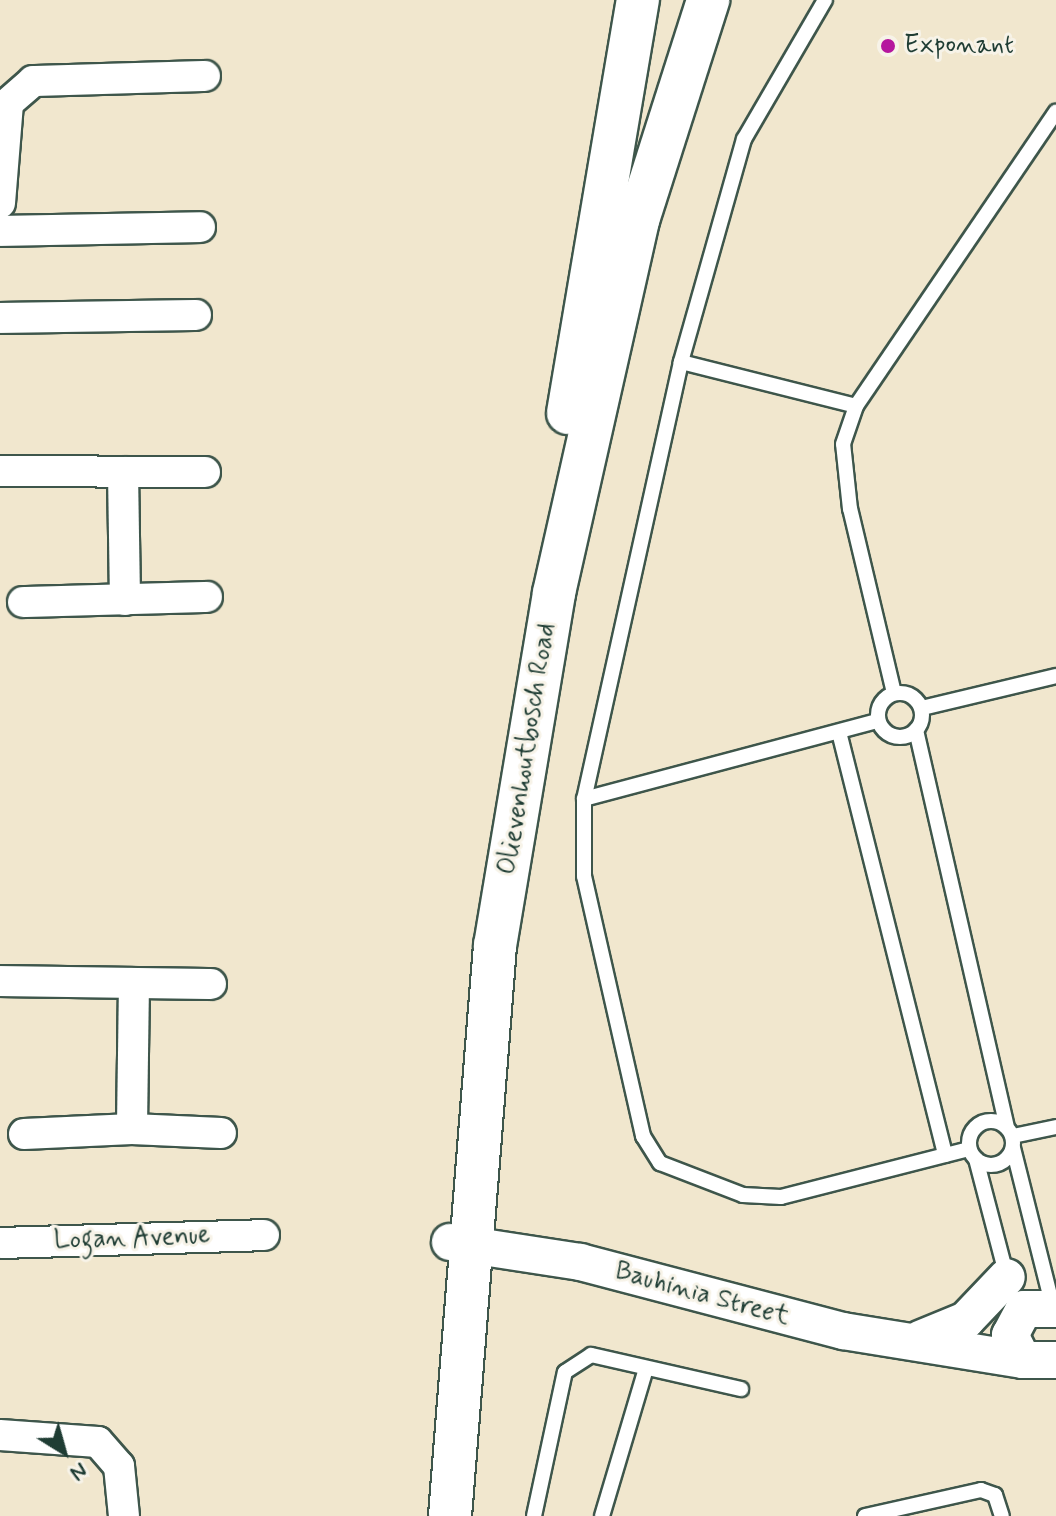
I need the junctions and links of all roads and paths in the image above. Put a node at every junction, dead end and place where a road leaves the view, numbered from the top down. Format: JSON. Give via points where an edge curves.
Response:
{"nodes":[{"id":1,"x":638,"y":0,"type":"edge"},
{"id":2,"x":708,"y":0,"type":"edge"},
{"id":3,"x":825,"y":0,"type":"edge"},
{"id":4,"x":205,"y":76,"type":"dead end"},
{"id":5,"x":1056,"y":112,"type":"edge"},
{"id":6,"x":0,"y":203,"type":"edge"},
{"id":7,"x":200,"y":227,"type":"dead end"},
{"id":8,"x":0,"y":231,"type":"edge"},
{"id":9,"x":196,"y":315,"type":"dead end"},
{"id":10,"x":0,"y":318,"type":"edge"},
{"id":11,"x":681,"y":362,"type":"junction"},
{"id":12,"x":856,"y":406,"type":"junction"},
{"id":13,"x":0,"y":471,"type":"edge"},
{"id":14,"x":123,"y":472,"type":"junction"},
{"id":15,"x":205,"y":472,"type":"dead end"},
{"id":16,"x":207,"y":597,"type":"dead end"},
{"id":17,"x":125,"y":600,"type":"junction"},
{"id":18,"x":23,"y":602,"type":"dead end"},
{"id":19,"x":1056,"y":676,"type":"edge"},
{"id":20,"x":894,"y":693,"type":"junction"},
{"id":21,"x":922,"y":708,"type":"junction"},
{"id":22,"x":878,"y":721,"type":"junction"},
{"id":23,"x":916,"y":730,"type":"junction"},
{"id":24,"x":839,"y":732,"type":"junction"},
{"id":25,"x":584,"y":799,"type":"junction"},
{"id":26,"x":0,"y":981,"type":"edge"},
{"id":27,"x":134,"y":983,"type":"junction"},
{"id":28,"x":211,"y":984,"type":"dead end"},
{"id":29,"x":1056,"y":1127,"type":"edge"},
{"id":30,"x":132,"y":1129,"type":"junction"},
{"id":31,"x":221,"y":1133,"type":"dead end"},
{"id":32,"x":24,"y":1134,"type":"dead end"},
{"id":33,"x":1011,"y":1137,"type":"junction"},
{"id":34,"x":972,"y":1154,"type":"junction"},
{"id":35,"x":945,"y":1155,"type":"junction"},
{"id":36,"x":264,"y":1235,"type":"dead end"},
{"id":37,"x":0,"y":1243,"type":"edge"},
{"id":38,"x":463,"y":1244,"type":"junction"},
{"id":39,"x":1007,"y":1277,"type":"junction"},
{"id":40,"x":1054,"y":1308,"type":"edge"},
{"id":41,"x":1014,"y":1320,"type":"junction"},
{"id":42,"x":915,"y":1340,"type":"junction"},
{"id":43,"x":955,"y":1345,"type":"junction"},
{"id":44,"x":1039,"y":1360,"type":"edge"},
{"id":45,"x":646,"y":1368,"type":"junction"},
{"id":46,"x":741,"y":1389,"type":"dead end"},
{"id":47,"x":0,"y":1435,"type":"edge"},
{"id":48,"x":124,"y":1516,"type":"edge"},
{"id":49,"x":430,"y":1516,"type":"edge"},
{"id":50,"x":450,"y":1516,"type":"edge"},
{"id":51,"x":534,"y":1516,"type":"edge"},
{"id":52,"x":602,"y":1516,"type":"edge"},
{"id":53,"x":865,"y":1516,"type":"edge"},
{"id":54,"x":1002,"y":1516,"type":"edge"}],
"edges":[{"from":1,"to":38,"type":"main road","name":"Olievenhoutbosch Road","via":[[475,969]]},
{"from":2,"to":38,"type":"main road","name":"Olievenhoutbosch Road","via":[[638,220],[554,593],[495,946]]},
{"from":3,"to":11,"type":"lane","via":[[744,139]]},
{"from":4,"to":6,"type":"street","via":[[33,81],[8,103]]},
{"from":5,"to":12,"type":"lane"},
{"from":7,"to":8,"type":"street"},
{"from":9,"to":10,"type":"street"},
{"from":11,"to":12,"type":"lane"},
{"from":11,"to":25,"type":"lane"},
{"from":12,"to":20,"type":"lane","via":[[843,444],[850,509]]},
{"from":13,"to":14,"type":"street"},
{"from":14,"to":15,"type":"street"},
{"from":14,"to":17,"type":"street"},
{"from":16,"to":17,"type":"street"},
{"from":17,"to":18,"type":"street"},
{"from":19,"to":21,"type":"lane"},
{"from":20,"to":21,"type":"lane","via":[[916,698]]},
{"from":20,"to":22,"type":"lane","via":[[884,699]]},
{"from":21,"to":23,"type":"lane"},
{"from":22,"to":23,"type":"lane","via":[[895,737]]},
{"from":22,"to":24,"type":"lane"},
{"from":23,"to":33,"type":"lane"},
{"from":24,"to":25,"type":"lane"},
{"from":24,"to":35,"type":"lane"},
{"from":25,"to":35,"type":"lane","via":[[591,933],[643,1136],[660,1163],[743,1195],[781,1197]]},
{"from":26,"to":27,"type":"street"},
{"from":27,"to":28,"type":"street"},
{"from":27,"to":30,"type":"street"},
{"from":29,"to":33,"type":"lane"},
{"from":30,"to":31,"type":"street"},
{"from":30,"to":32,"type":"street"},
{"from":33,"to":34,"type":"lane","via":[[998,1165]]},
{"from":33,"to":34,"type":"lane","via":[[991,1120],[976,1126]]},
{"from":33,"to":40,"type":"lane"},
{"from":34,"to":35,"type":"lane"},
{"from":34,"to":39,"type":"lane"},
{"from":36,"to":37,"type":"street","name":"Logan Avenue"},
{"from":38,"to":42,"type":"street","name":"Bauhinia Street","via":[[580,1262],[843,1331]]},
{"from":38,"to":49,"type":"main road","name":"Olievenhoutbosch Road"},
{"from":38,"to":50,"type":"main road","name":"Olievenhoutbosch Road"},
{"from":39,"to":41,"type":"lane"},
{"from":39,"to":42,"type":"street","via":[[966,1320]]},
{"from":40,"to":41,"type":"street","name":"Bauhinia Street","via":[[1034,1305]]},
{"from":41,"to":43,"type":"street","name":"Bauhinia Street"},
{"from":41,"to":44,"type":"street","via":[[1011,1344]]},
{"from":42,"to":43,"type":"street","name":"Bauhinia Street"},
{"from":43,"to":44,"type":"street","name":"Bauhinia Street"},
{"from":45,"to":46,"type":"lane"},
{"from":45,"to":51,"type":"lane","via":[[591,1355],[565,1372]]},
{"from":45,"to":52,"type":"lane"},
{"from":47,"to":48,"type":"street","via":[[98,1442],[119,1466]]},
{"from":53,"to":54,"type":"lane","via":[[981,1490],[995,1495]]}]}
